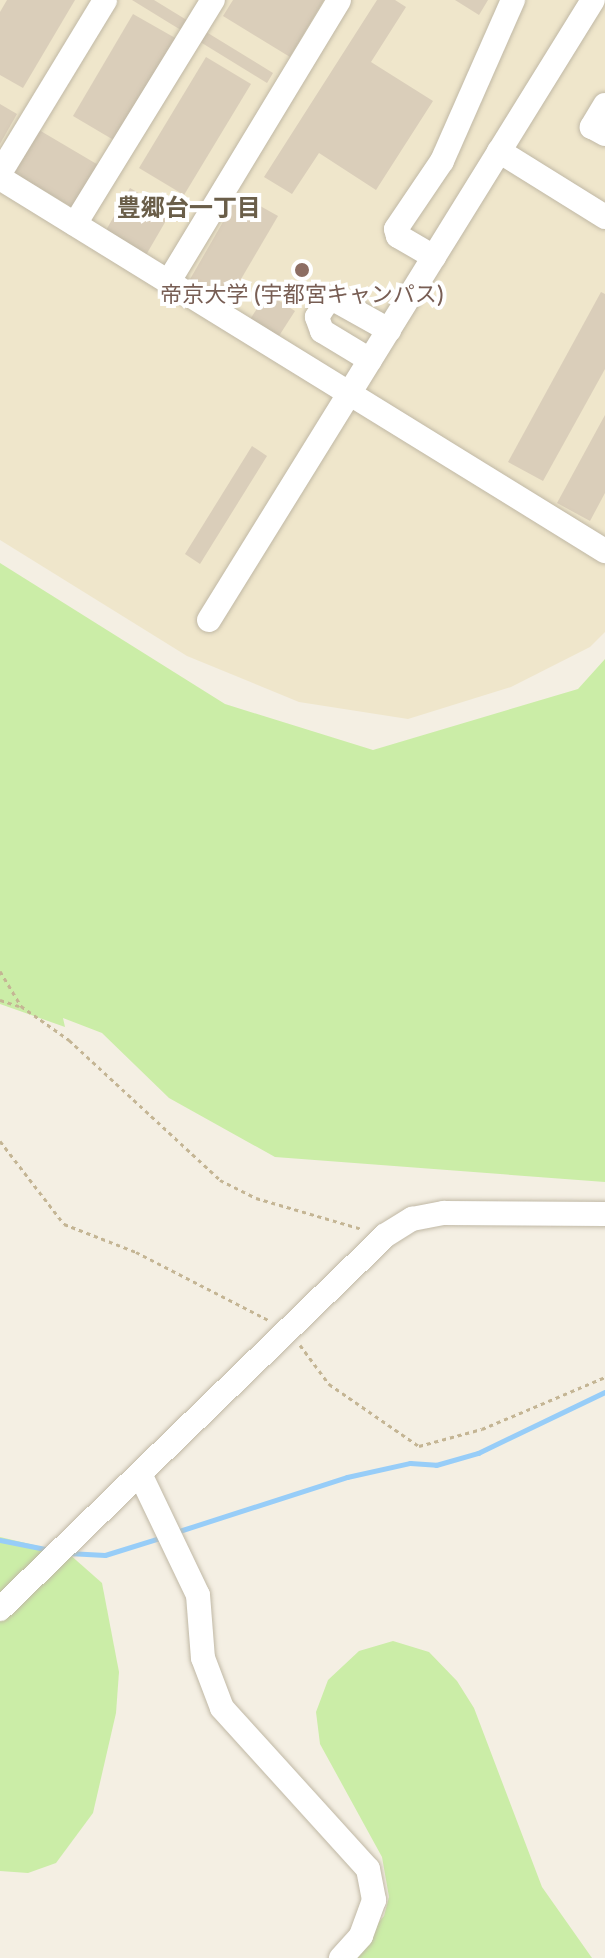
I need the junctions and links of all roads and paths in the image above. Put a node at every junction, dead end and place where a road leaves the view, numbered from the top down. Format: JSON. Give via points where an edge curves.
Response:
{"nodes":[{"id":1,"x":105,"y":0,"type":"edge"},
{"id":2,"x":213,"y":0,"type":"edge"},
{"id":3,"x":339,"y":0,"type":"edge"},
{"id":4,"x":513,"y":0,"type":"edge"},
{"id":5,"x":593,"y":0,"type":"edge"},
{"id":6,"x":605,"y":105,"type":"edge"},
{"id":7,"x":605,"y":134,"type":"edge"},
{"id":8,"x":499,"y":151,"type":"junction"},
{"id":9,"x":0,"y":176,"type":"edge"},
{"id":10,"x":605,"y":217,"type":"edge"},
{"id":11,"x":75,"y":224,"type":"junction"},
{"id":12,"x":434,"y":257,"type":"junction"},
{"id":13,"x":169,"y":281,"type":"junction"},
{"id":14,"x":389,"y":330,"type":"junction"},
{"id":15,"x":370,"y":360,"type":"junction"},
{"id":16,"x":351,"y":391,"type":"junction"},
{"id":17,"x":605,"y":551,"type":"edge"},
{"id":18,"x":209,"y":620,"type":"dead end"},
{"id":19,"x":0,"y":971,"type":"edge"},
{"id":20,"x":0,"y":1000,"type":"edge"},
{"id":21,"x":21,"y":1006,"type":"junction"},
{"id":22,"x":605,"y":1214,"type":"edge"},
{"id":23,"x":386,"y":1235,"type":"junction"},
{"id":24,"x":140,"y":1474,"type":"junction"},
{"id":25,"x":0,"y":1609,"type":"edge"},
{"id":26,"x":341,"y":1958,"type":"edge"}],
"edges":[{"from":1,"to":9,"type":"street"},
{"from":2,"to":11,"type":"street"},
{"from":3,"to":13,"type":"street"},
{"from":4,"to":12,"type":"street","via":[[442,161],[396,229],[398,236]]},
{"from":5,"to":8,"type":"street"},
{"from":6,"to":7,"type":"street","via":[[592,127]]},
{"from":8,"to":10,"type":"street"},
{"from":8,"to":12,"type":"street"},
{"from":9,"to":11,"type":"street"},
{"from":11,"to":13,"type":"street"},
{"from":12,"to":14,"type":"street"},
{"from":13,"to":16,"type":"street"},
{"from":14,"to":15,"type":"street"},
{"from":14,"to":15,"type":"street","via":[[335,300],[317,317],[322,331]]},
{"from":15,"to":16,"type":"street"},
{"from":16,"to":17,"type":"street"},
{"from":16,"to":18,"type":"street"},
{"from":19,"to":21,"type":"path"},
{"from":20,"to":21,"type":"path"},
{"from":21,"to":23,"type":"path","via":[[69,1040],[220,1180],[256,1198]]},
{"from":22,"to":23,"type":"street","via":[[444,1213],[412,1219]]},
{"from":23,"to":24,"type":"street"},
{"from":24,"to":25,"type":"street"},
{"from":24,"to":26,"type":"street","via":[[198,1595],[203,1658],[222,1708],[368,1869],[374,1900],[361,1936]]}]}
